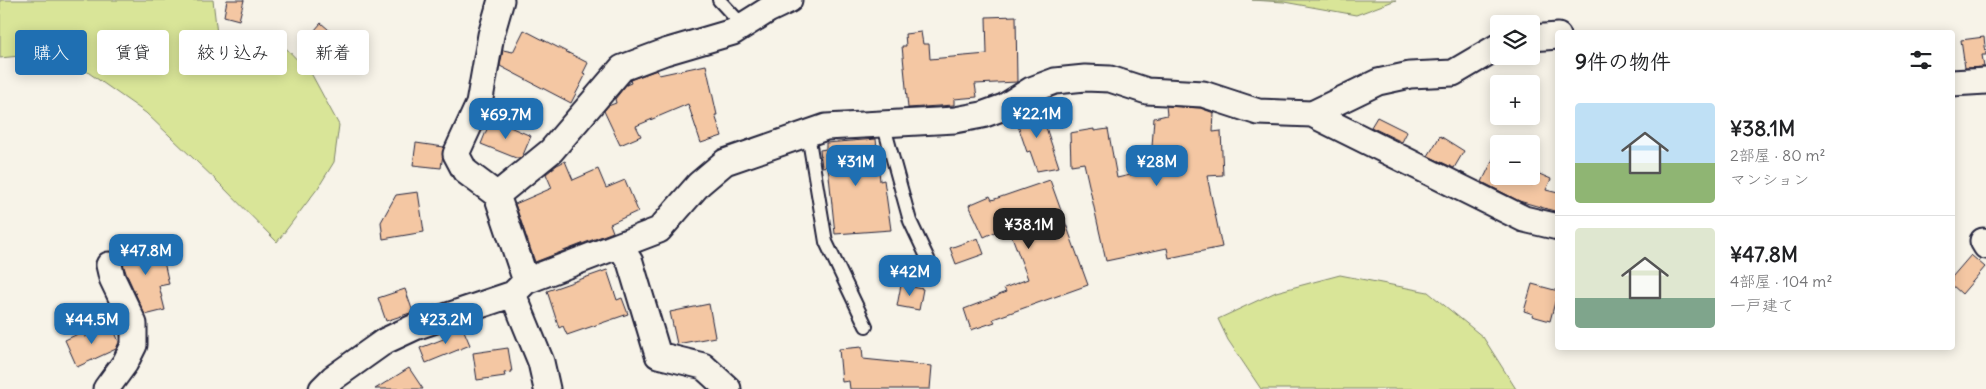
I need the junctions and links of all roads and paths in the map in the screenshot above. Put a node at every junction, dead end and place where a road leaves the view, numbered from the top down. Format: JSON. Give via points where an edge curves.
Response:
{"nodes":[{"id":1,"x":501,"y":0,"type":"edge"},
{"id":2,"x":719,"y":0,"type":"edge"},
{"id":3,"x":789,"y":0,"type":"edge"},
{"id":4,"x":743,"y":26,"type":"junction"},
{"id":5,"x":1555,"y":36,"type":"edge"},
{"id":6,"x":1540,"y":37,"type":"edge"},
{"id":7,"x":1490,"y":51,"type":"edge"},
{"id":8,"x":1986,"y":81,"type":"edge"},
{"id":9,"x":1955,"y":83,"type":"edge"},
{"id":10,"x":1312,"y":114,"type":"junction"},
{"id":11,"x":883,"y":123,"type":"junction"},
{"id":12,"x":808,"y":134,"type":"junction"},
{"id":13,"x":497,"y":195,"type":"junction"},
{"id":14,"x":1555,"y":226,"type":"edge"},
{"id":15,"x":620,"y":246,"type":"junction"},
{"id":16,"x":928,"y":259,"type":"dead end"},
{"id":17,"x":109,"y":265,"type":"dead end"},
{"id":18,"x":520,"y":287,"type":"junction"},
{"id":19,"x":866,"y":326,"type":"dead end"},
{"id":20,"x":106,"y":389,"type":"edge"},
{"id":21,"x":322,"y":389,"type":"edge"},
{"id":22,"x":547,"y":389,"type":"edge"},
{"id":23,"x":728,"y":389,"type":"edge"}],
"edges":[{"from":1,"to":13,"type":"street","via":[[479,104],[456,154],[465,171]]},
{"from":2,"to":4,"type":"lane"},
{"from":3,"to":4,"type":"street"},
{"from":4,"to":13,"type":"street","via":[[622,68],[551,152]]},
{"from":5,"to":6,"type":"street"},
{"from":7,"to":10,"type":"street","via":[[1453,73],[1410,74],[1378,82]]},
{"from":8,"to":9,"type":"street"},
{"from":10,"to":11,"type":"street","via":[[1258,112],[1203,94],[1147,91],[1110,79],[1085,78],[1055,81],[1031,90],[1004,108],[982,115],[955,120]]},
{"from":10,"to":14,"type":"street","via":[[1524,219]]},
{"from":11,"to":12,"type":"street","via":[[826,127]]},
{"from":11,"to":16,"type":"lane","via":[[910,221]]},
{"from":12,"to":15,"type":"street","via":[[725,162],[699,184],[659,230]]},
{"from":12,"to":19,"type":"lane","via":[[826,242]]},
{"from":13,"to":18,"type":"street"},
{"from":15,"to":18,"type":"street"},
{"from":15,"to":23,"type":"street","via":[[630,262],[658,355],[703,366]]},
{"from":17,"to":20,"type":"street","via":[[134,324],[134,345]]},
{"from":18,"to":21,"type":"street","via":[[385,341]]},
{"from":18,"to":22,"type":"street"}]}
